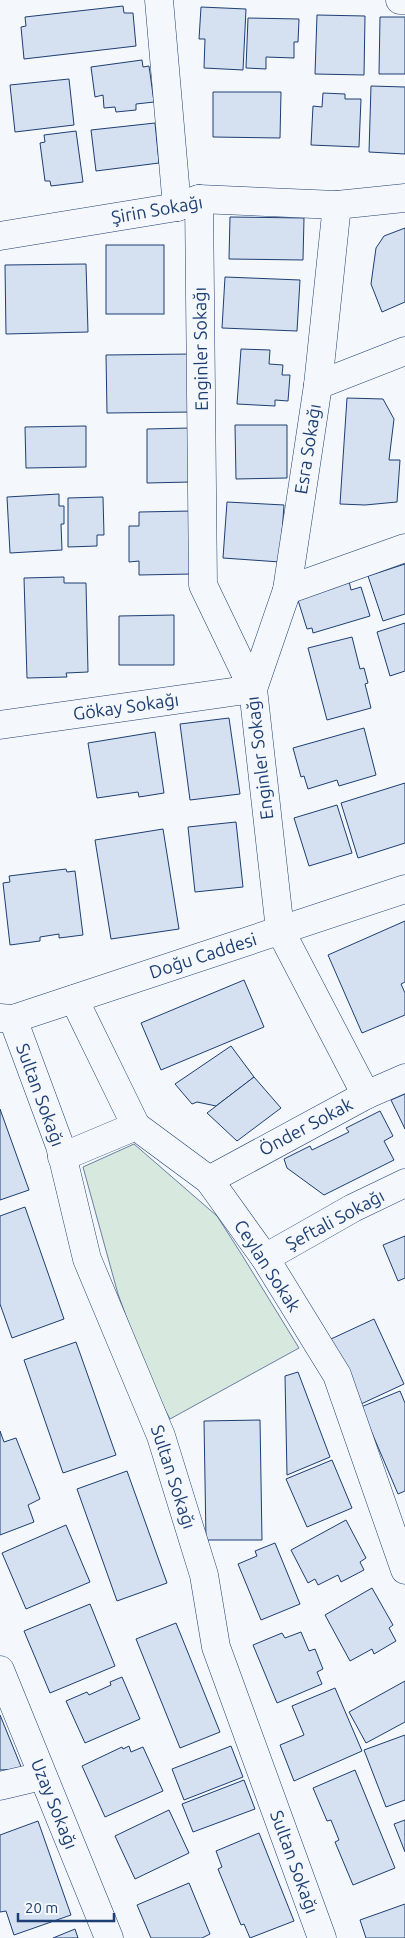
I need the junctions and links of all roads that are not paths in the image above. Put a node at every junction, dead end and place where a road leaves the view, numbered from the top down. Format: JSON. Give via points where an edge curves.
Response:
{"nodes":[{"id":1,"x":159,"y":0,"type":"edge"},
{"id":2,"x":400,"y":0,"type":"edge"},
{"id":3,"x":405,"y":0,"type":"edge"},
{"id":4,"x":405,"y":198,"type":"edge"},
{"id":5,"x":188,"y":204,"type":"junction"},
{"id":6,"x":337,"y":205,"type":"junction"},
{"id":7,"x":0,"y":236,"type":"edge"},
{"id":8,"x":405,"y":351,"type":"edge"},
{"id":9,"x":318,"y":385,"type":"junction"},
{"id":10,"x":405,"y":548,"type":"edge"},
{"id":11,"x":286,"y":590,"type":"junction"},
{"id":12,"x":253,"y":688,"type":"junction"},
{"id":13,"x":0,"y":726,"type":"edge"},
{"id":14,"x":405,"y":889,"type":"edge"},
{"id":15,"x":280,"y":930,"type":"junction"},
{"id":16,"x":74,"y":999,"type":"junction"},
{"id":17,"x":6,"y":1019,"type":"edge"},
{"id":18,"x":405,"y":1078,"type":"edge"},
{"id":19,"x":366,"y":1095,"type":"junction"},
{"id":20,"x":136,"y":1126,"type":"junction"},
{"id":21,"x":62,"y":1156,"type":"junction"},
{"id":22,"x":209,"y":1180,"type":"junction"},
{"id":23,"x":405,"y":1183,"type":"edge"},
{"id":24,"x":265,"y":1258,"type":"junction"},
{"id":25,"x":405,"y":1570,"type":"edge"},
{"id":26,"x":0,"y":1670,"type":"edge"},
{"id":27,"x":42,"y":1776,"type":"junction"},
{"id":28,"x":0,"y":1786,"type":"edge"},
{"id":29,"x":109,"y":1938,"type":"edge"},
{"id":30,"x":322,"y":1938,"type":"edge"}],
"edges":[{"from":1,"to":5,"type":"street","name":"Enginler Sokağı"},
{"from":2,"to":3,"type":"street"},
{"from":4,"to":6,"type":"street","name":"Şirin Sokağı"},
{"from":5,"to":6,"type":"street","name":"Şirin Sokağı"},
{"from":5,"to":7,"type":"street","name":"Şirin Sokağı"},
{"from":5,"to":12,"type":"street","name":"Enginler Sokağı","via":[[204,585]]},
{"from":6,"to":9,"type":"street","name":"Esra Sokağı"},
{"from":8,"to":9,"type":"street"},
{"from":9,"to":11,"type":"street","name":"Esra Sokağı"},
{"from":10,"to":11,"type":"street"},
{"from":11,"to":12,"type":"street","name":"Esra Sokağı"},
{"from":12,"to":13,"type":"street","name":"Gökay Sokağı"},
{"from":12,"to":15,"type":"street","name":"Enginler Sokağı"},
{"from":14,"to":15,"type":"street","name":"Doğu Caddesi"},
{"from":15,"to":16,"type":"street","name":"Doğu Caddesi"},
{"from":15,"to":19,"type":"street","name":"Enginler Sokağı"},
{"from":16,"to":17,"type":"street","name":"Doğu Caddesi"},
{"from":16,"to":20,"type":"street","name":"Ceylan Sokak"},
{"from":17,"to":21,"type":"street","name":"Sultan Sokağı"},
{"from":18,"to":19,"type":"street","name":"Önder Sokak"},
{"from":19,"to":22,"type":"street","name":"Önder Sokak"},
{"from":20,"to":21,"type":"street"},
{"from":20,"to":22,"type":"street","name":"Ceylan Sokak"},
{"from":21,"to":30,"type":"street","name":"Sultan Sokağı","via":[[87,1259],[161,1436],[204,1575],[216,1646]]},
{"from":22,"to":24,"type":"street","name":"Ceylan Sokak"},
{"from":23,"to":24,"type":"street","name":"Şeftali Sokağı"},
{"from":24,"to":25,"type":"street","name":"Ceylan Sokak","via":[[337,1375]]},
{"from":26,"to":27,"type":"street","name":"Uzay Sokağı"},
{"from":27,"to":28,"type":"street"},
{"from":27,"to":29,"type":"street","name":"Uzay Sokağı"}]}
